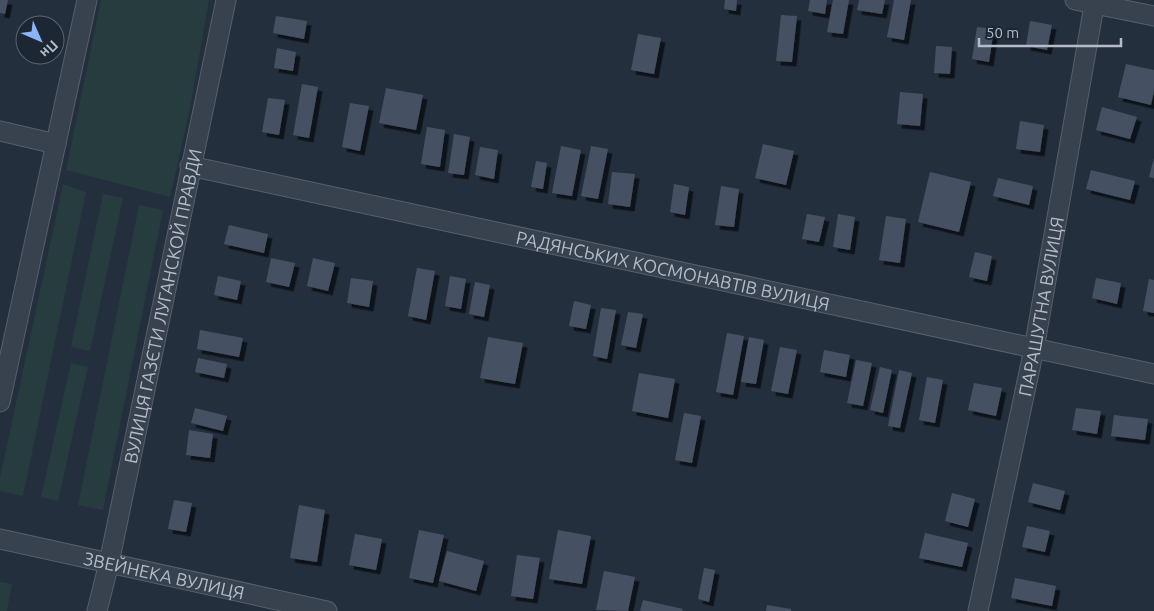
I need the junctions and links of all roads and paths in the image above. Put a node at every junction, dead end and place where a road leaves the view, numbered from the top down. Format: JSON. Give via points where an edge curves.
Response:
{"nodes":[{"id":1,"x":88,"y":0,"type":"edge"},
{"id":2,"x":226,"y":0,"type":"edge"},
{"id":3,"x":1075,"y":0,"type":"edge"},
{"id":4,"x":1094,"y":2,"type":"edge"},
{"id":5,"x":1154,"y":16,"type":"edge"},
{"id":6,"x":0,"y":131,"type":"edge"},
{"id":7,"x":56,"y":144,"type":"junction"},
{"id":8,"x":190,"y":166,"type":"junction"},
{"id":9,"x":1034,"y":349,"type":"junction"},
{"id":10,"x":1154,"y":374,"type":"edge"},
{"id":11,"x":0,"y":402,"type":"edge"},
{"id":12,"x":0,"y":539,"type":"edge"},
{"id":13,"x":110,"y":563,"type":"junction"},
{"id":14,"x":96,"y":611,"type":"edge"},
{"id":15,"x":327,"y":611,"type":"edge"},
{"id":16,"x":978,"y":611,"type":"edge"}],
"edges":[{"from":1,"to":7,"type":"street"},
{"from":2,"to":8,"type":"street","name":"ВУЛИЦЯ ГАЗЄТИ ЛУГАНСКОЙ ПРАВДИ"},
{"from":3,"to":4,"type":"street"},
{"from":4,"to":5,"type":"street"},
{"from":4,"to":9,"type":"street","name":"ПАРАШУТНА ВУЛИЦЯ"},
{"from":6,"to":7,"type":"street"},
{"from":7,"to":11,"type":"street"},
{"from":8,"to":9,"type":"street","name":"РАДЯНСЬКИХ КОСМОНАВТІВ ВУЛИЦЯ"},
{"from":8,"to":13,"type":"street","name":"ВУЛИЦЯ ГАЗЄТИ ЛУГАНСКОЙ ПРАВДИ"},
{"from":9,"to":10,"type":"street","name":"РАДЯНСЬКИХ КОСМОНАВТІВ ВУЛИЦЯ"},
{"from":9,"to":16,"type":"street","name":"ПАРАШУТНА ВУЛИЦЯ"},
{"from":12,"to":13,"type":"street","name":"ЗВЕЙНЕКА ВУЛИЦЯ"},
{"from":13,"to":14,"type":"street","name":"ВУЛИЦЯ ГАЗЄТИ ЛУГАНСКОЙ ПРАВДИ"},
{"from":13,"to":15,"type":"street","name":"ЗВЕЙНЕКА ВУЛИЦЯ"}]}
